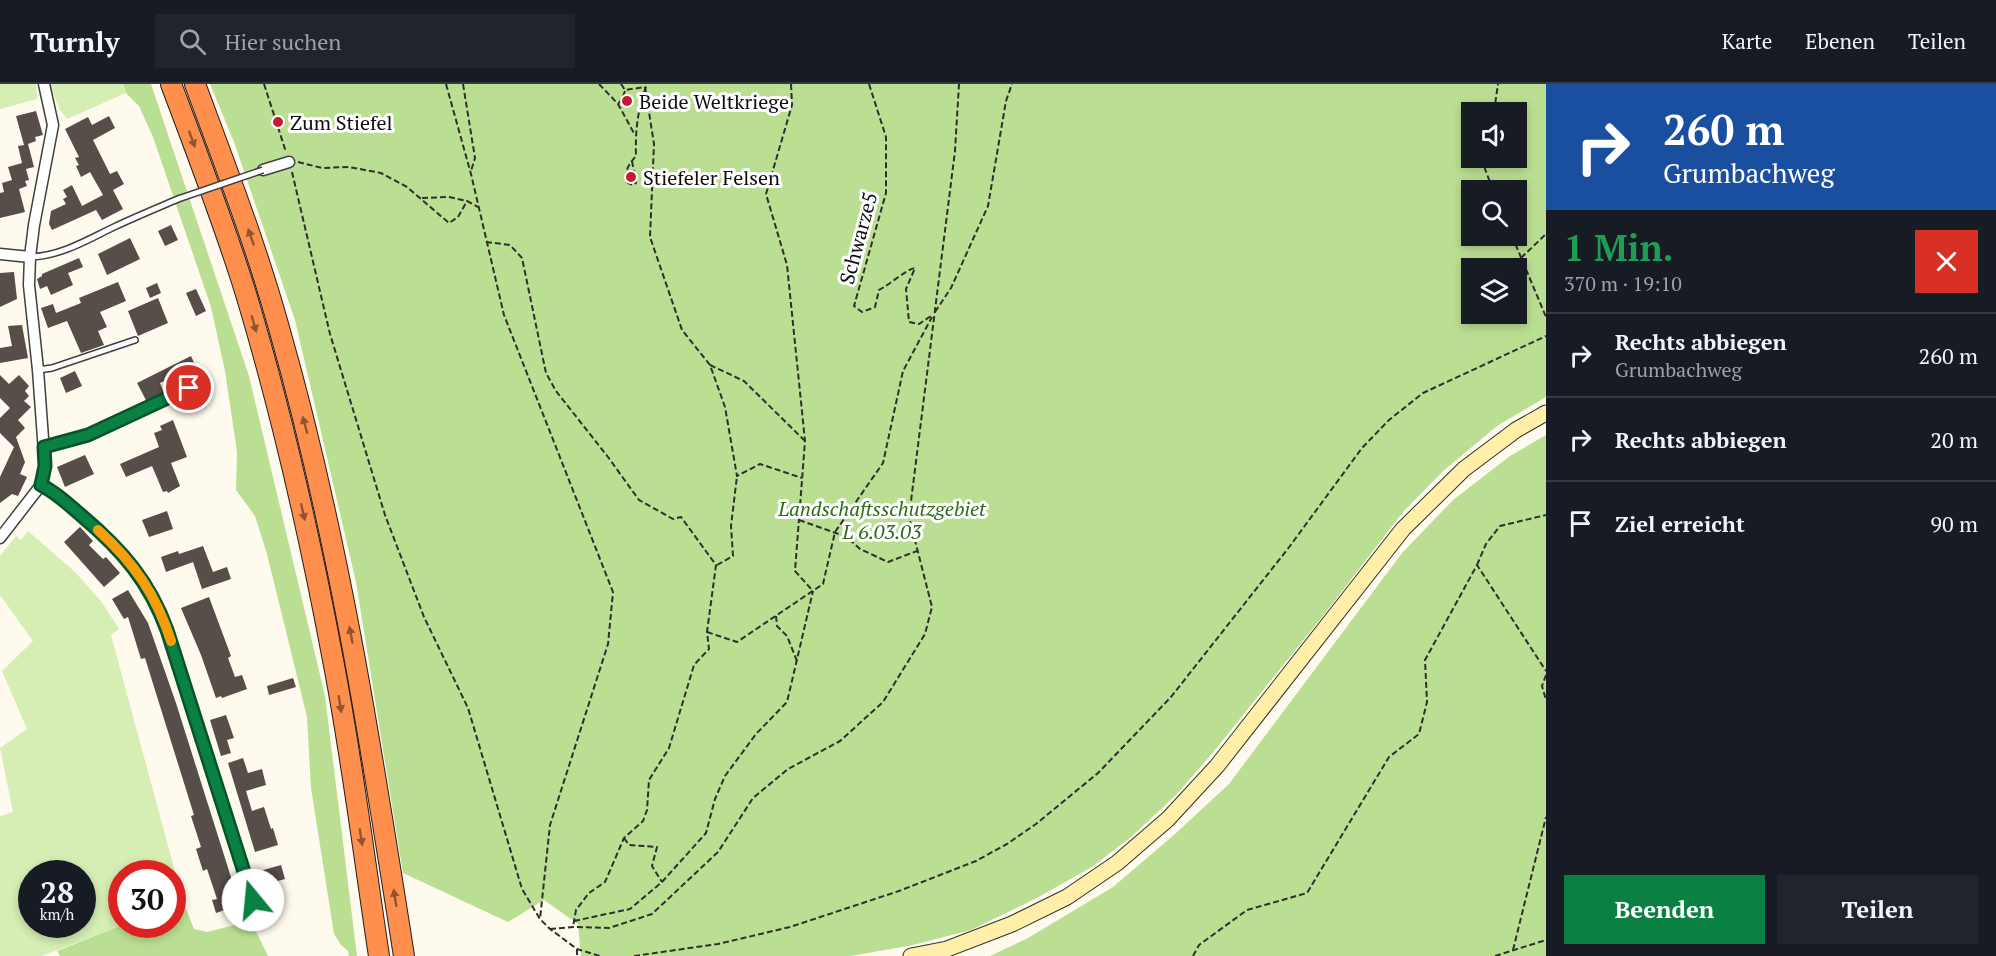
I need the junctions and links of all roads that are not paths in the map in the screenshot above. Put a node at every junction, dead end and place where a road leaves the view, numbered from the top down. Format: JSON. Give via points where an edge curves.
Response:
{"nodes":[{"id":1,"x":44,"y":84,"type":"edge"},
{"id":2,"x":171,"y":84,"type":"edge"},
{"id":3,"x":195,"y":84,"type":"edge"},
{"id":4,"x":289,"y":162,"type":"road end"},
{"id":5,"x":263,"y":170,"type":"joint"},
{"id":6,"x":0,"y":254,"type":"edge"},
{"id":7,"x":30,"y":257,"type":"junction"},
{"id":8,"x":135,"y":340,"type":"dead end"},
{"id":9,"x":38,"y":370,"type":"junction"},
{"id":10,"x":189,"y":388,"type":"dead end"},
{"id":11,"x":1546,"y":413,"type":"edge"},
{"id":12,"x":44,"y":447,"type":"junction"},
{"id":13,"x":41,"y":485,"type":"junction"},
{"id":14,"x":0,"y":538,"type":"edge"},
{"id":15,"x":272,"y":915,"type":"dead end"},
{"id":16,"x":379,"y":956,"type":"edge"},
{"id":17,"x":404,"y":956,"type":"edge"},
{"id":18,"x":911,"y":956,"type":"edge"}],
"edges":[{"from":1,"to":7,"type":"street","via":[[53,125]]},
{"from":2,"to":16,"type":"highway","one_way":true,"via":[[246,294],[291,463],[334,662]]},
{"from":17,"to":3,"type":"highway","one_way":true,"via":[[356,660],[308,436],[254,244]]},
{"from":4,"to":5,"type":"street"},
{"from":5,"to":7,"type":"lane","bridge":true,"via":[[143,213],[64,251]]},
{"from":6,"to":7,"type":"street"},
{"from":7,"to":9,"type":"street"},
{"from":8,"to":9,"type":"lane"},
{"from":9,"to":12,"type":"street"},
{"from":10,"to":12,"type":"lane","via":[[88,435]]},
{"from":11,"to":18,"type":"main road","via":[[1464,469],[1404,529],[1217,766],[1160,826],[1067,897],[1002,929],[947,949]]},
{"from":12,"to":13,"type":"street"},
{"from":13,"to":14,"type":"street"},
{"from":13,"to":15,"type":"street","via":[[122,552],[155,600],[253,900]]}]}
